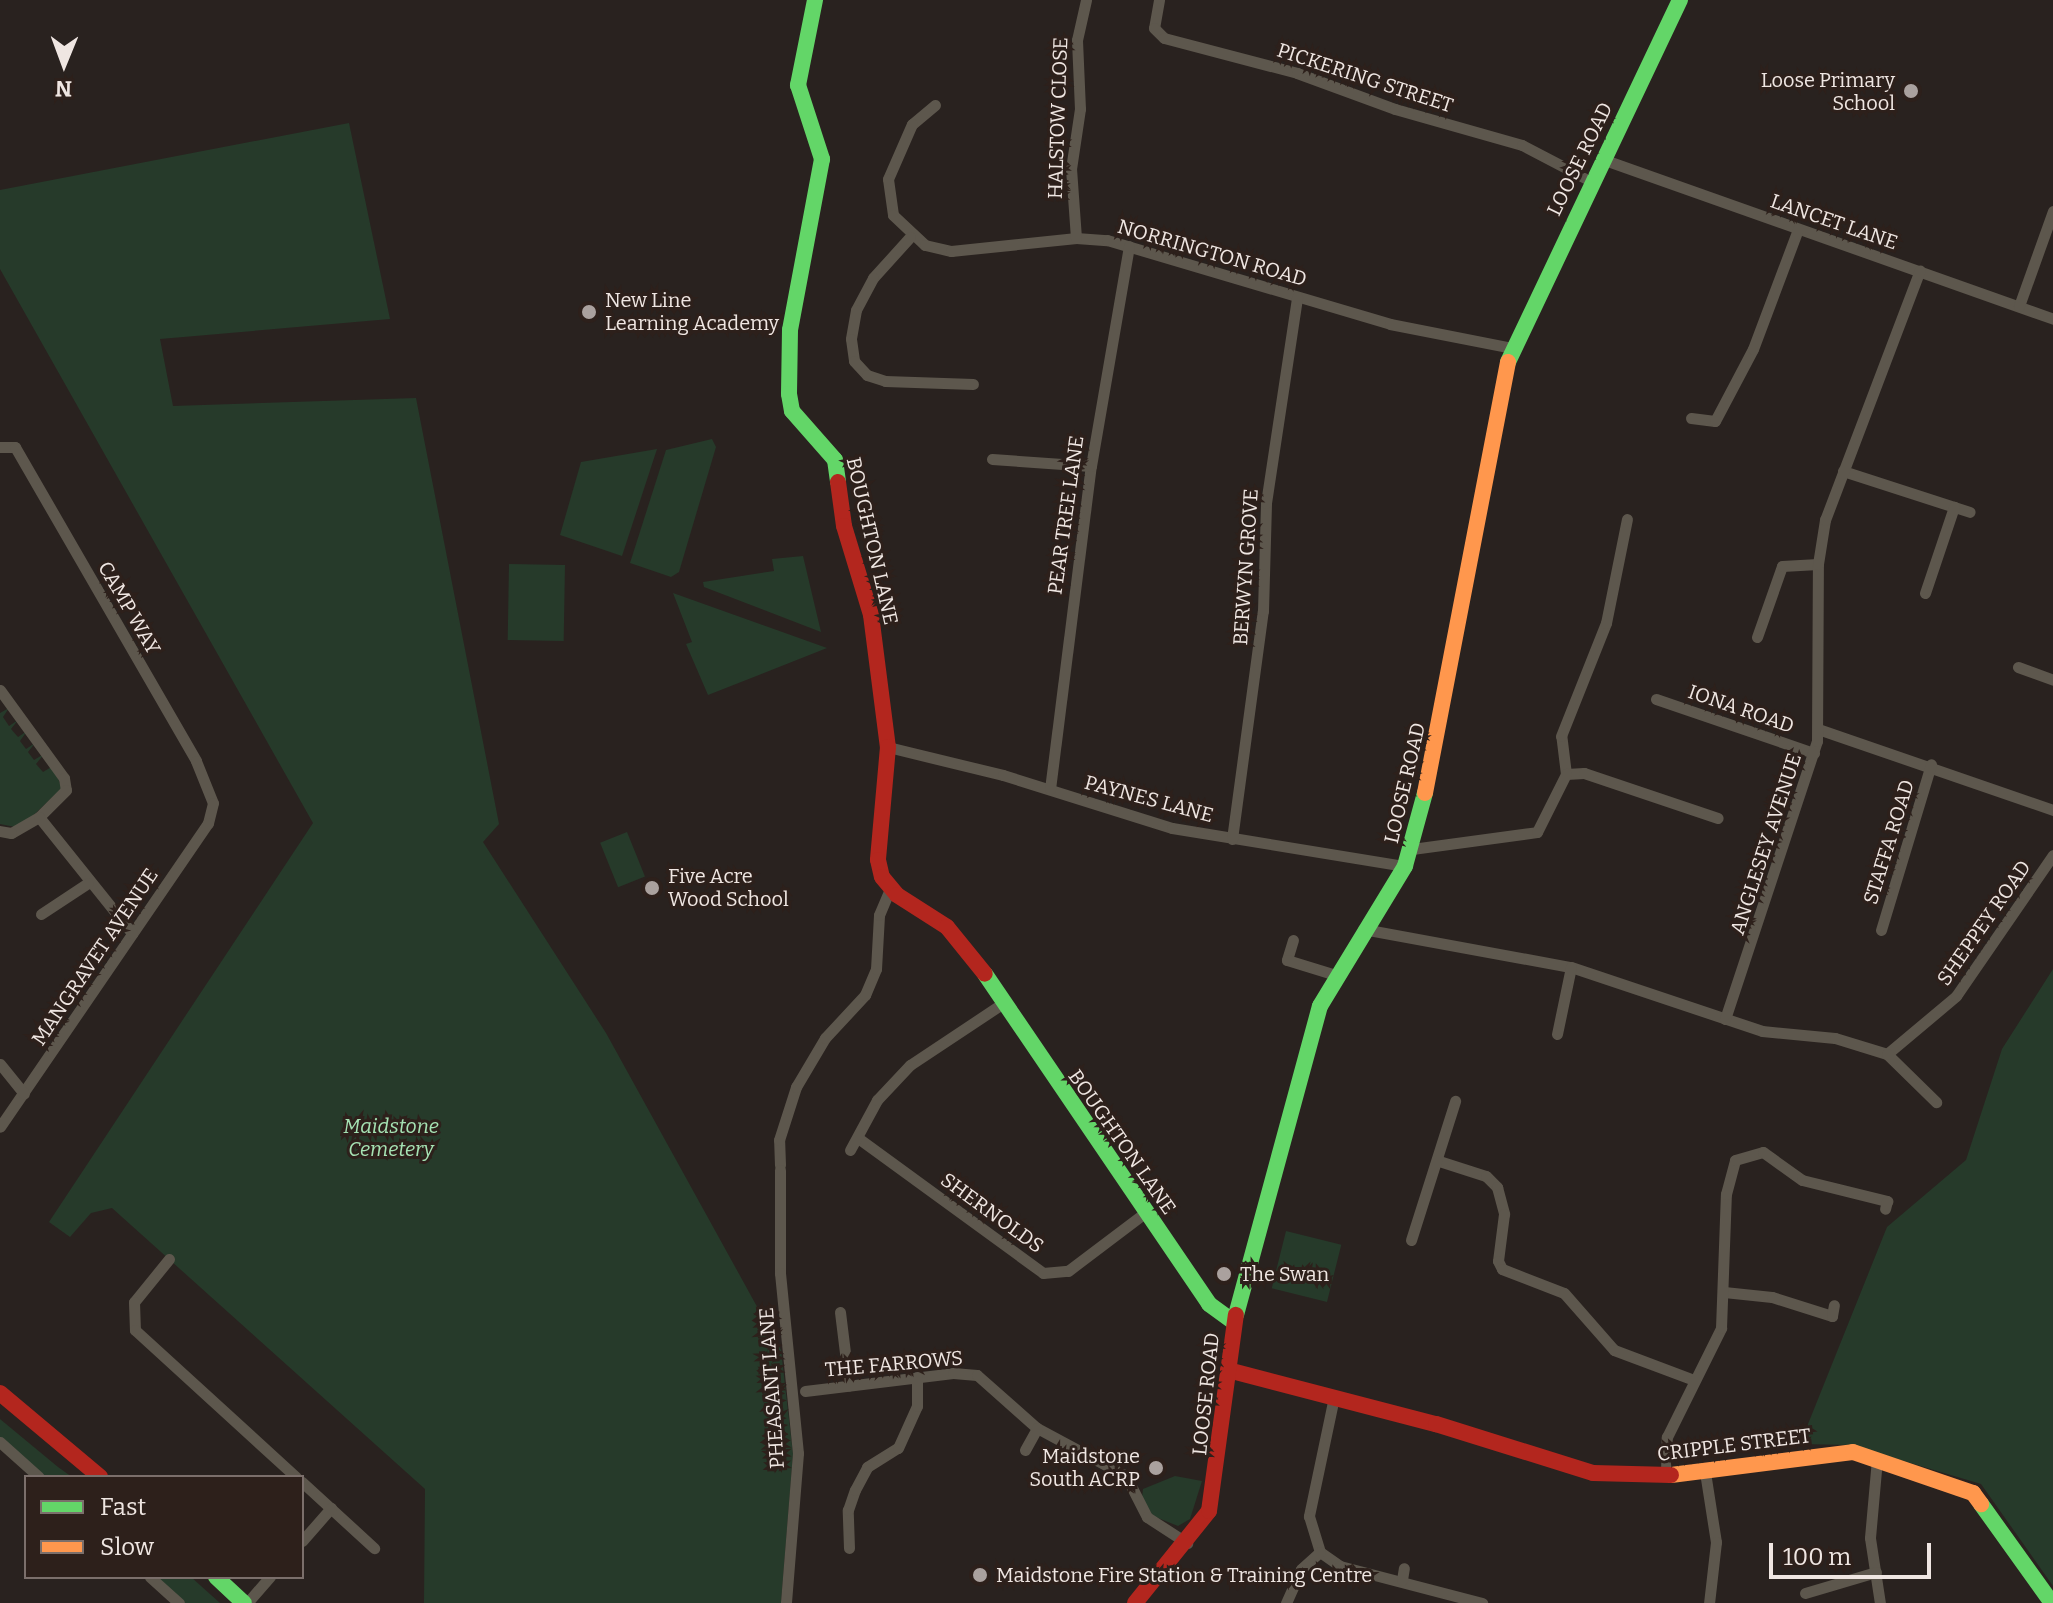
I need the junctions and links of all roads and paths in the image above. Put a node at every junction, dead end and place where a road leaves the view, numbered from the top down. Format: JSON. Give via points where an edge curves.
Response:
{"nodes":[{"id":1,"x":815,"y":0,"type":"edge"},
{"id":2,"x":1086,"y":0,"type":"edge"},
{"id":3,"x":1159,"y":0,"type":"edge"},
{"id":4,"x":1680,"y":0,"type":"edge"},
{"id":5,"x":935,"y":105,"type":"dead end"},
{"id":6,"x":1602,"y":159,"type":"junction"},
{"id":7,"x":1591,"y":181,"type":"junction"},
{"id":8,"x":2053,"y":211,"type":"edge"},
{"id":9,"x":1798,"y":229,"type":"junction"},
{"id":10,"x":910,"y":237,"type":"junction"},
{"id":11,"x":1076,"y":238,"type":"junction"},
{"id":12,"x":1129,"y":246,"type":"junction"},
{"id":13,"x":1920,"y":270,"type":"junction"},
{"id":14,"x":1297,"y":297,"type":"junction"},
{"id":15,"x":2019,"y":306,"type":"junction"},
{"id":16,"x":2053,"y":319,"type":"edge"},
{"id":17,"x":1512,"y":348,"type":"junction"},
{"id":18,"x":973,"y":384,"type":"dead end"},
{"id":19,"x":1691,"y":418,"type":"dead end"},
{"id":20,"x":0,"y":447,"type":"edge"},
{"id":21,"x":992,"y":459,"type":"dead end"},
{"id":22,"x":1091,"y":466,"type":"junction"},
{"id":23,"x":1843,"y":471,"type":"junction"},
{"id":24,"x":1954,"y":507,"type":"junction"},
{"id":25,"x":1970,"y":512,"type":"dead end"},
{"id":26,"x":1627,"y":519,"type":"dead end"},
{"id":27,"x":1818,"y":564,"type":"junction"},
{"id":28,"x":1925,"y":593,"type":"dead end"},
{"id":29,"x":1757,"y":637,"type":"dead end"},
{"id":30,"x":2018,"y":667,"type":"dead end"},
{"id":31,"x":2053,"y":680,"type":"edge"},
{"id":32,"x":0,"y":690,"type":"edge"},
{"id":33,"x":1656,"y":699,"type":"dead end"},
{"id":34,"x":1818,"y":729,"type":"junction"},
{"id":35,"x":888,"y":747,"type":"junction"},
{"id":36,"x":1814,"y":753,"type":"junction"},
{"id":37,"x":1931,"y":764,"type":"junction"},
{"id":38,"x":1566,"y":774,"type":"junction"},
{"id":39,"x":1050,"y":789,"type":"junction"},
{"id":40,"x":213,"y":803,"type":"joint"},
{"id":41,"x":2053,"y":810,"type":"edge"},
{"id":42,"x":39,"y":817,"type":"junction"},
{"id":43,"x":1718,"y":818,"type":"dead end"},
{"id":44,"x":0,"y":831,"type":"edge"},
{"id":45,"x":1232,"y":839,"type":"junction"},
{"id":46,"x":1412,"y":849,"type":"junction"},
{"id":47,"x":2053,"y":855,"type":"edge"},
{"id":48,"x":1405,"y":866,"type":"junction"},
{"id":49,"x":88,"y":883,"type":"junction"},
{"id":50,"x":890,"y":889,"type":"junction"},
{"id":51,"x":41,"y":914,"type":"dead end"},
{"id":52,"x":1363,"y":929,"type":"junction"},
{"id":53,"x":1881,"y":930,"type":"dead end"},
{"id":54,"x":132,"y":933,"type":"junction"},
{"id":55,"x":1293,"y":940,"type":"dead end"},
{"id":56,"x":1571,"y":967,"type":"junction"},
{"id":57,"x":1336,"y":975,"type":"junction"},
{"id":58,"x":1005,"y":1002,"type":"junction"},
{"id":59,"x":1725,"y":1019,"type":"junction"},
{"id":60,"x":1557,"y":1034,"type":"dead end"},
{"id":61,"x":1887,"y":1054,"type":"junction"},
{"id":62,"x":0,"y":1064,"type":"edge"},
{"id":63,"x":24,"y":1094,"type":"junction"},
{"id":64,"x":1455,"y":1101,"type":"dead end"},
{"id":65,"x":1936,"y":1102,"type":"dead end"},
{"id":66,"x":0,"y":1127,"type":"edge"},
{"id":67,"x":858,"y":1138,"type":"junction"},
{"id":68,"x":850,"y":1150,"type":"dead end"},
{"id":69,"x":1439,"y":1161,"type":"junction"},
{"id":70,"x":1900,"y":1201,"type":"dead end"},
{"id":71,"x":1146,"y":1212,"type":"junction"},
{"id":72,"x":1411,"y":1240,"type":"dead end"},
{"id":73,"x":169,"y":1259,"type":"dead end"},
{"id":74,"x":1724,"y":1292,"type":"junction"},
{"id":75,"x":1833,"y":1311,"type":"dead end"},
{"id":76,"x":840,"y":1312,"type":"dead end"},
{"id":77,"x":1234,"y":1322,"type":"junction"},
{"id":78,"x":1228,"y":1370,"type":"junction"},
{"id":79,"x":917,"y":1377,"type":"junction"},
{"id":80,"x":1694,"y":1380,"type":"junction"},
{"id":81,"x":849,"y":1385,"type":"junction"},
{"id":82,"x":805,"y":1391,"type":"dead end"},
{"id":83,"x":0,"y":1393,"type":"edge"},
{"id":84,"x":1334,"y":1397,"type":"junction"},
{"id":85,"x":1037,"y":1428,"type":"junction"},
{"id":86,"x":0,"y":1442,"type":"edge"},
{"id":87,"x":1025,"y":1450,"type":"dead end"},
{"id":88,"x":1877,"y":1459,"type":"junction"},
{"id":89,"x":1705,"y":1472,"type":"junction"},
{"id":90,"x":37,"y":1475,"type":"edge"},
{"id":91,"x":98,"y":1475,"type":"edge"},
{"id":92,"x":294,"y":1475,"type":"edge"},
{"id":93,"x":1666,"y":1476,"type":"junction"},
{"id":94,"x":304,"y":1484,"type":"edge"},
{"id":95,"x":331,"y":1508,"type":"junction"},
{"id":96,"x":304,"y":1539,"type":"edge"},
{"id":97,"x":1187,"y":1543,"type":"junction"},
{"id":98,"x":374,"y":1548,"type":"dead end"},
{"id":99,"x":849,"y":1548,"type":"dead end"},
{"id":100,"x":1320,"y":1552,"type":"junction"},
{"id":101,"x":1876,"y":1572,"type":"junction"},
{"id":102,"x":152,"y":1579,"type":"edge"},
{"id":103,"x":218,"y":1579,"type":"edge"},
{"id":104,"x":268,"y":1579,"type":"edge"},
{"id":105,"x":1805,"y":1593,"type":"dead end"},
{"id":106,"x":179,"y":1603,"type":"edge"},
{"id":107,"x":246,"y":1603,"type":"edge"},
{"id":108,"x":786,"y":1603,"type":"edge"},
{"id":109,"x":1135,"y":1603,"type":"edge"},
{"id":110,"x":1286,"y":1603,"type":"edge"},
{"id":111,"x":1482,"y":1603,"type":"edge"},
{"id":112,"x":1709,"y":1603,"type":"edge"},
{"id":113,"x":1880,"y":1603,"type":"edge"},
{"id":114,"x":2052,"y":1603,"type":"edge"}],
"edges":[{"from":1,"to":35,"type":"main road","name":"BOUGHTON LANE","via":[[798,85],[822,159],[790,330],[789,394],[792,411],[826,446],[839,473],[844,526],[873,627]]},
{"from":2,"to":11,"type":"street","name":"HALSTOW CLOSE","via":[[1077,40],[1080,109],[1071,169]]},
{"from":3,"to":7,"type":"street","name":"PICKERING STREET","via":[[1154,28],[1164,38],[1308,76],[1395,109],[1522,145]]},
{"from":4,"to":6,"type":"main road","name":"LOOSE ROAD"},
{"from":5,"to":10,"type":"street","via":[[912,124],[888,179],[893,215]]},
{"from":6,"to":7,"type":"main road","name":"LOOSE ROAD"},
{"from":6,"to":9,"type":"street","name":"LANCET LANE"},
{"from":7,"to":17,"type":"main road","name":"LOOSE ROAD"},
{"from":8,"to":15,"type":"street"},
{"from":9,"to":13,"type":"street","name":"LANCET LANE"},
{"from":9,"to":19,"type":"street","via":[[1753,349],[1715,421]]},
{"from":10,"to":11,"type":"street","name":"NORRINGTON ROAD","via":[[951,251]]},
{"from":10,"to":18,"type":"street","via":[[873,278],[856,310],[854,361],[867,375],[885,381]]},
{"from":11,"to":12,"type":"street","name":"NORRINGTON ROAD"},
{"from":12,"to":14,"type":"street","name":"NORRINGTON ROAD"},
{"from":12,"to":22,"type":"street","name":"PEAR TREE LANE"},
{"from":13,"to":15,"type":"street","name":"LANCET LANE"},
{"from":13,"to":23,"type":"street","name":"ANGLESEY AVENUE"},
{"from":14,"to":17,"type":"street","name":"NORRINGTON ROAD","via":[[1423,332]]},
{"from":14,"to":45,"type":"street","name":"BERWYN GROVE","via":[[1266,503],[1263,611]]},
{"from":15,"to":16,"type":"street","name":"LANCET LANE"},
{"from":17,"to":46,"type":"main road","name":"LOOSE ROAD"},
{"from":20,"to":40,"type":"street","name":"CAMP WAY","via":[[15,447],[196,761]]},
{"from":21,"to":22,"type":"street"},
{"from":22,"to":39,"type":"street","name":"PEAR TREE LANE"},
{"from":23,"to":24,"type":"street"},
{"from":23,"to":27,"type":"street","name":"ANGLESEY AVENUE","via":[[1825,520]]},
{"from":24,"to":25,"type":"street"},
{"from":24,"to":28,"type":"street"},
{"from":26,"to":38,"type":"street","via":[[1606,623],[1561,736]]},
{"from":27,"to":29,"type":"street","via":[[1782,566]]},
{"from":27,"to":34,"type":"street","name":"ANGLESEY AVENUE"},
{"from":30,"to":31,"type":"street"},
{"from":32,"to":42,"type":"street","via":[[64,778],[62,800]]},
{"from":33,"to":36,"type":"street","name":"IONA ROAD"},
{"from":34,"to":36,"type":"street","name":"ANGLESEY AVENUE"},
{"from":34,"to":37,"type":"street"},
{"from":35,"to":39,"type":"street","name":"PAYNES LANE"},
{"from":35,"to":50,"type":"main road","name":"BOUGHTON LANE","via":[[878,860]]},
{"from":36,"to":59,"type":"street","name":"ANGLESEY AVENUE"},
{"from":37,"to":41,"type":"street"},
{"from":37,"to":53,"type":"street","name":"STAFFA ROAD"},
{"from":38,"to":43,"type":"street","via":[[1584,773]]},
{"from":38,"to":46,"type":"street","via":[[1537,832]]},
{"from":39,"to":45,"type":"street","name":"PAYNES LANE","via":[[1172,828]]},
{"from":40,"to":54,"type":"street","name":"MANGRAVET AVENUE","via":[[208,823]]},
{"from":42,"to":44,"type":"street","via":[[11,833]]},
{"from":42,"to":49,"type":"street"},
{"from":45,"to":48,"type":"street","name":"PAYNES LANE"},
{"from":46,"to":48,"type":"main road","name":"LOOSE ROAD"},
{"from":47,"to":61,"type":"street","name":"SHEPPEY ROAD","via":[[1956,996]]},
{"from":48,"to":52,"type":"main road","name":"LOOSE ROAD"},
{"from":49,"to":51,"type":"street"},
{"from":49,"to":54,"type":"street"},
{"from":50,"to":58,"type":"main road","name":"BOUGHTON LANE","via":[[959,939]]},
{"from":50,"to":108,"type":"street","name":"PHEASANT LANE","via":[[879,915],[876,969],[865,995],[825,1038],[796,1087],[779,1140],[780,1273],[798,1453]]},
{"from":52,"to":56,"type":"street"},
{"from":52,"to":57,"type":"main road","name":"LOOSE ROAD"},
{"from":54,"to":63,"type":"street","name":"MANGRAVET AVENUE"},
{"from":55,"to":57,"type":"street","via":[[1287,960]]},
{"from":56,"to":59,"type":"street"},
{"from":56,"to":60,"type":"street"},
{"from":57,"to":77,"type":"main road","name":"LOOSE ROAD","via":[[1320,1006]]},
{"from":58,"to":67,"type":"street","via":[[910,1065],[877,1100]]},
{"from":58,"to":71,"type":"main road","name":"BOUGHTON LANE"},
{"from":59,"to":61,"type":"street","via":[[1772,1033],[1835,1038]]},
{"from":61,"to":65,"type":"street"},
{"from":62,"to":63,"type":"street"},
{"from":63,"to":66,"type":"street","name":"MANGRAVET AVENUE"},
{"from":64,"to":69,"type":"street"},
{"from":67,"to":68,"type":"street"},
{"from":67,"to":71,"type":"street","name":"SHERNOLDS","via":[[1054,1275],[1068,1271]]},
{"from":69,"to":72,"type":"street"},
{"from":69,"to":80,"type":"street","via":[[1486,1176],[1497,1187],[1504,1214],[1498,1261],[1502,1269],[1564,1293],[1614,1350]]},
{"from":70,"to":74,"type":"street","via":[[1886,1205],[1802,1180],[1763,1152],[1735,1160],[1726,1194]]},
{"from":71,"to":77,"type":"main road","name":"BOUGHTON LANE","via":[[1209,1304]]},
{"from":73,"to":92,"type":"street","via":[[134,1302],[135,1330]]},
{"from":74,"to":75,"type":"street"},
{"from":74,"to":80,"type":"street","via":[[1721,1328]]},
{"from":76,"to":81,"type":"street"},
{"from":77,"to":78,"type":"main road","name":"LOOSE ROAD"},
{"from":78,"to":84,"type":"main road","name":"CRIPPLE STREET"},
{"from":78,"to":97,"type":"main road","name":"LOOSE ROAD","via":[[1215,1490],[1209,1511]]},
{"from":79,"to":81,"type":"street","name":"THE FARROWS"},
{"from":79,"to":85,"type":"street","name":"THE FARROWS","via":[[977,1375]]},
{"from":79,"to":99,"type":"street","via":[[917,1406],[898,1448],[867,1467],[855,1490],[848,1510]]},
{"from":80,"to":93,"type":"street","via":[[1667,1437]]},
{"from":81,"to":82,"type":"street","name":"THE FARROWS"},
{"from":83,"to":91,"type":"main road"},
{"from":84,"to":93,"type":"main road","name":"CRIPPLE STREET","via":[[1566,1467]]},
{"from":84,"to":100,"type":"street","via":[[1309,1516]]},
{"from":85,"to":87,"type":"street"},
{"from":85,"to":97,"type":"street","name":"THE FARROWS","via":[[1126,1476],[1147,1517]]},
{"from":86,"to":90,"type":"street"},
{"from":88,"to":89,"type":"main road","name":"CRIPPLE STREET","via":[[1833,1453]]},
{"from":88,"to":101,"type":"street","via":[[1870,1538]]},
{"from":88,"to":114,"type":"main road","name":"CRIPPLE STREET","via":[[1973,1493]]},
{"from":89,"to":93,"type":"main road","name":"CRIPPLE STREET"},
{"from":89,"to":112,"type":"street","via":[[1716,1542]]},
{"from":94,"to":95,"type":"street"},
{"from":95,"to":96,"type":"street"},
{"from":95,"to":98,"type":"street"},
{"from":97,"to":109,"type":"main road","name":"LOOSE ROAD"},
{"from":100,"to":110,"type":"street","via":[[1301,1569]]},
{"from":100,"to":111,"type":"street","via":[[1340,1566],[1403,1574]]},
{"from":101,"to":105,"type":"street"},
{"from":101,"to":113,"type":"street"},
{"from":102,"to":106,"type":"street"},
{"from":103,"to":107,"type":"main road"},
{"from":104,"to":107,"type":"street"}]}
